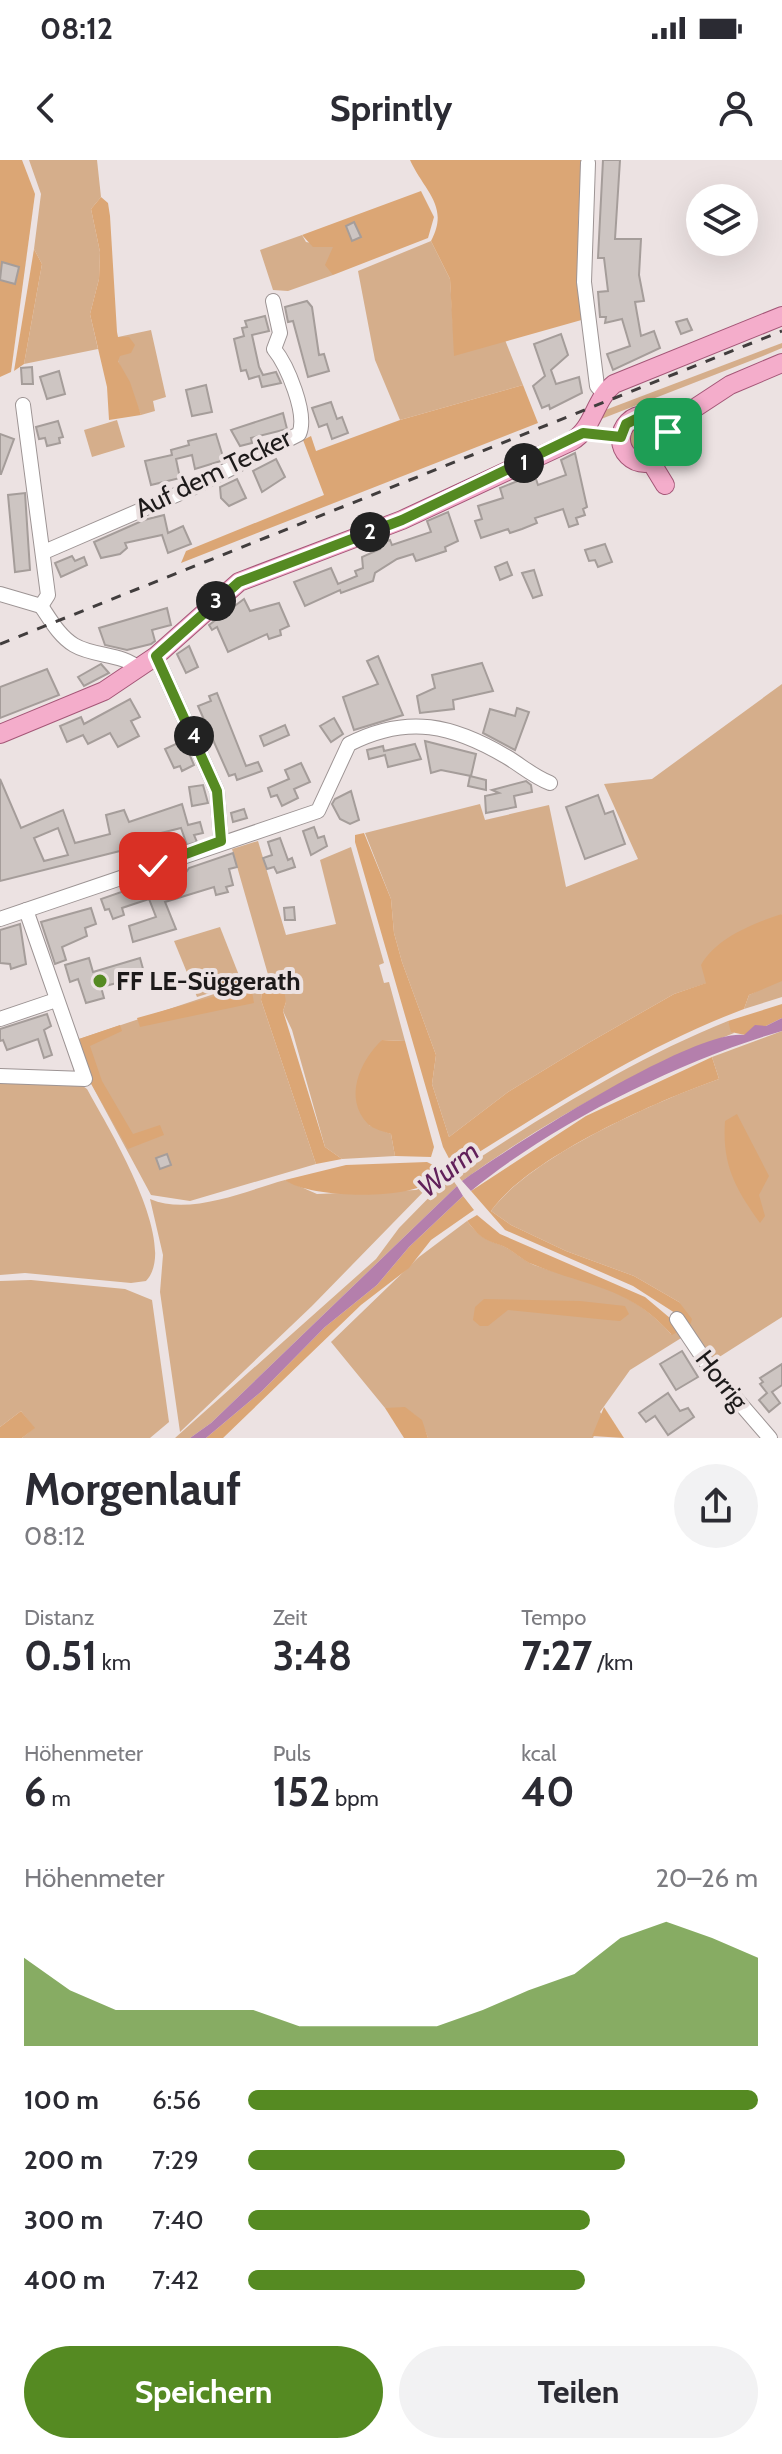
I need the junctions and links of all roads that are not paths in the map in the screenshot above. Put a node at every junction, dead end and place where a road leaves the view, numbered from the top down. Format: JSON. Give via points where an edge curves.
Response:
{"nodes":[{"id":1,"x":588,"y":163,"type":"dead end"},
{"id":2,"x":273,"y":301,"type":"dead end"},
{"id":3,"x":782,"y":316,"type":"edge"},
{"id":4,"x":782,"y":363,"type":"edge"},
{"id":5,"x":603,"y":393,"type":"junction"},
{"id":6,"x":23,"y":405,"type":"dead end"},
{"id":7,"x":666,"y":427,"type":"junction"},
{"id":8,"x":586,"y":428,"type":"junction"},
{"id":9,"x":621,"y":437,"type":"junction"},
{"id":10,"x":651,"y":462,"type":"junction"},
{"id":11,"x":665,"y":485,"type":"dead end"},
{"id":12,"x":44,"y":552,"type":"junction"},
{"id":13,"x":0,"y":594,"type":"edge"},
{"id":14,"x":41,"y":606,"type":"junction"},
{"id":15,"x":156,"y":656,"type":"junction"},
{"id":16,"x":139,"y":669,"type":"junction"},
{"id":17,"x":0,"y":734,"type":"edge"},
{"id":18,"x":550,"y":783,"type":"dead end"},
{"id":19,"x":221,"y":841,"type":"junction"},
{"id":20,"x":26,"y":910,"type":"junction"},
{"id":21,"x":0,"y":919,"type":"edge"},
{"id":22,"x":56,"y":1000,"type":"junction"},
{"id":23,"x":0,"y":1019,"type":"edge"},
{"id":24,"x":0,"y":1076,"type":"edge"},
{"id":25,"x":677,"y":1319,"type":"dead end"},
{"id":26,"x":770,"y":1438,"type":"edge"}],
"edges":[{"from":1,"to":5,"type":"street","via":[[584,282],[597,386]]},
{"from":2,"to":12,"type":"street","name":"Auf dem Tecker","via":[[280,333],[274,349],[288,366],[299,434],[192,488]]},
{"from":3,"to":5,"type":"main road"},
{"from":4,"to":7,"type":"main road","via":[[730,385]]},
{"from":5,"to":8,"type":"main road"},
{"from":6,"to":12,"type":"street"},
{"from":7,"to":9,"type":"main road","via":[[651,416],[637,416]]},
{"from":7,"to":10,"type":"main road","via":[[666,450]]},
{"from":8,"to":9,"type":"main road"},
{"from":8,"to":15,"type":"main road","via":[[402,520],[239,582]]},
{"from":9,"to":10,"type":"main road","via":[[630,458]]},
{"from":10,"to":11,"type":"main road"},
{"from":12,"to":14,"type":"street","via":[[48,595]]},
{"from":13,"to":14,"type":"street"},
{"from":14,"to":16,"type":"street","via":[[69,642],[87,652],[127,660]]},
{"from":15,"to":16,"type":"main road"},
{"from":15,"to":19,"type":"street","via":[[217,791]]},
{"from":16,"to":17,"type":"main road","via":[[104,691]]},
{"from":18,"to":19,"type":"street","via":[[470,737],[434,726],[394,727],[349,744],[318,811]]},
{"from":19,"to":20,"type":"street"},
{"from":20,"to":21,"type":"street"},
{"from":20,"to":22,"type":"street"},
{"from":22,"to":23,"type":"street"},
{"from":22,"to":24,"type":"street","via":[[85,1079]]},
{"from":25,"to":26,"type":"street","name":"Horrig","via":[[712,1371]]}]}
